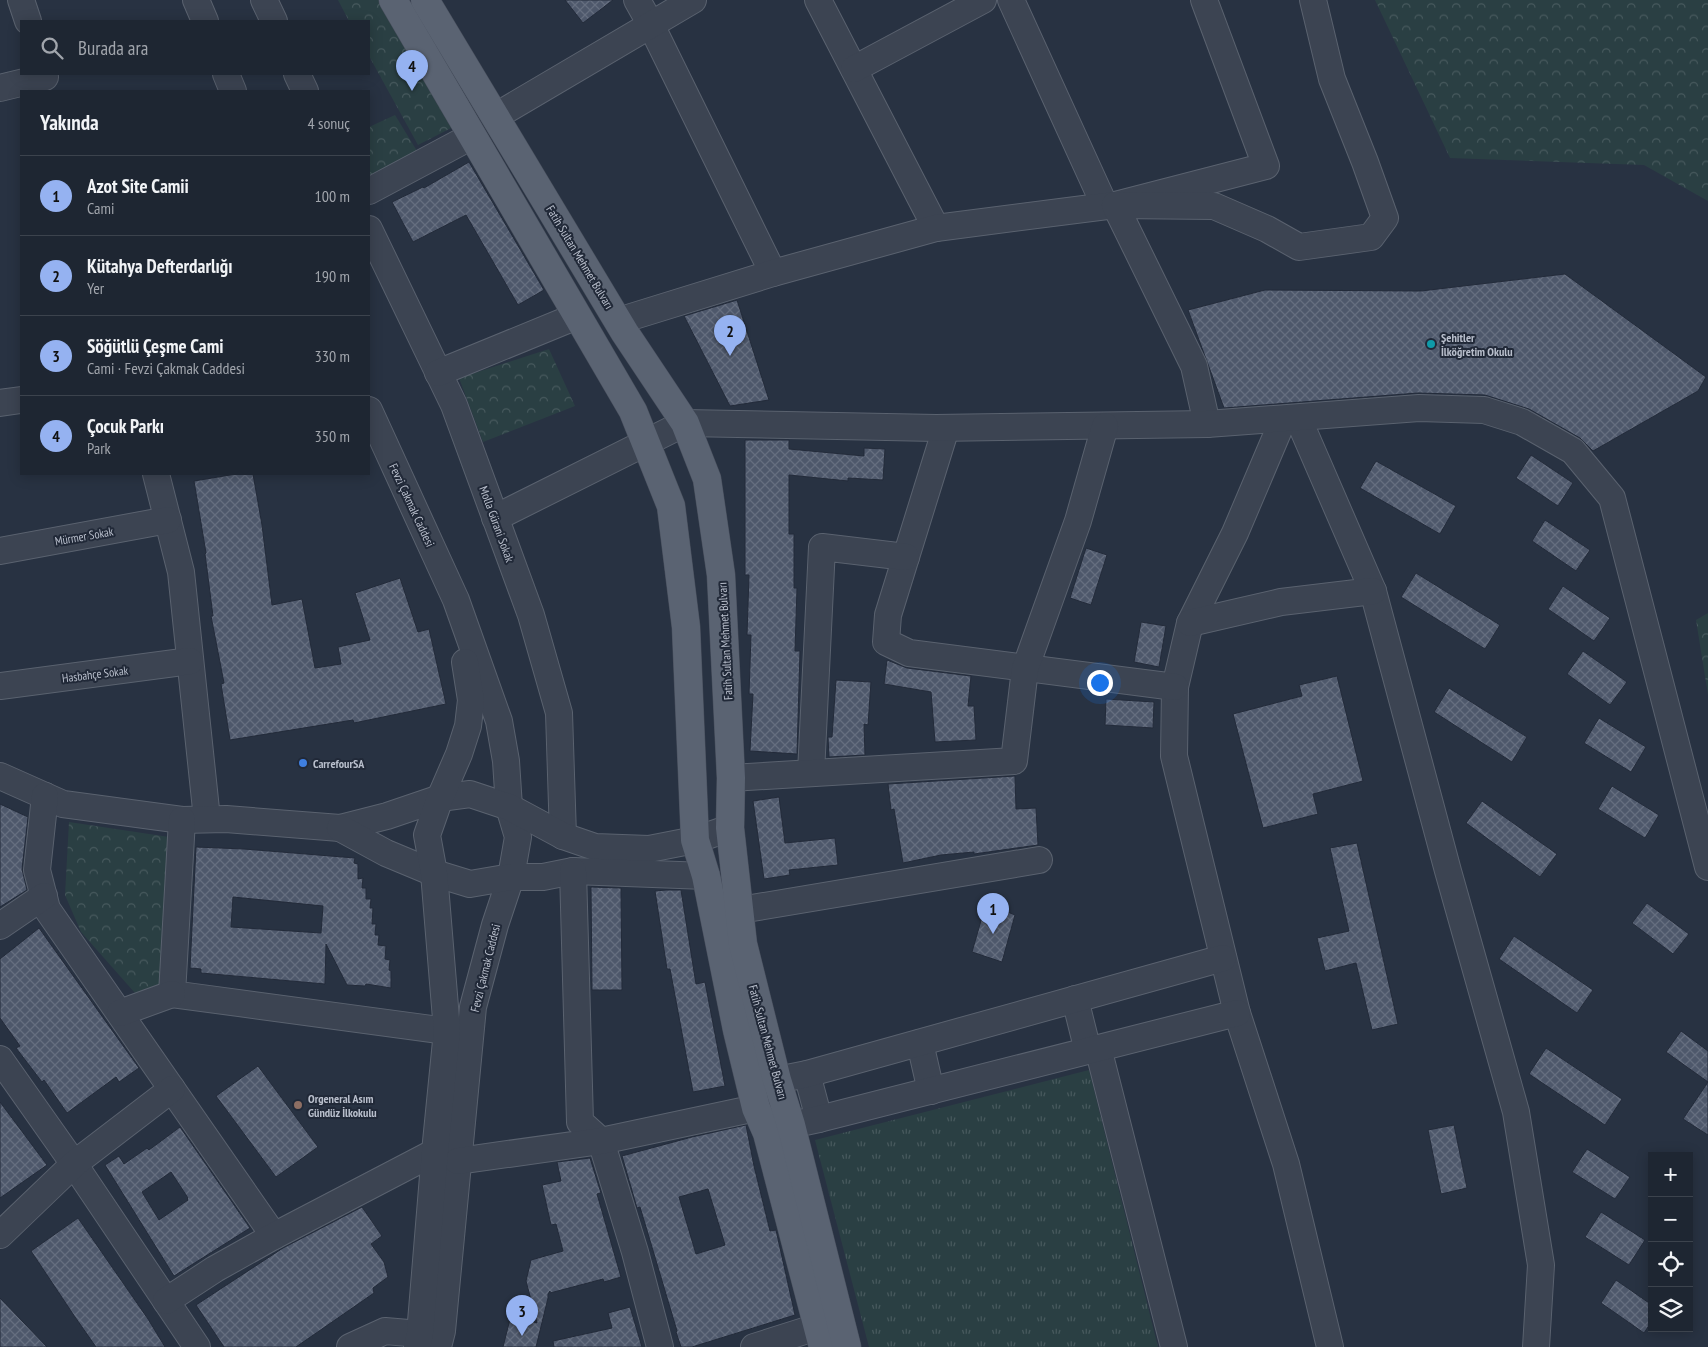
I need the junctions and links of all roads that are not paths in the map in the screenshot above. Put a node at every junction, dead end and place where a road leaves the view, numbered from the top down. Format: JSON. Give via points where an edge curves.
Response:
{"nodes":[{"id":1,"x":21,"y":0,"type":"edge"},
{"id":2,"x":196,"y":0,"type":"edge"},
{"id":3,"x":264,"y":0,"type":"edge"},
{"id":4,"x":393,"y":0,"type":"edge"},
{"id":5,"x":425,"y":0,"type":"edge"},
{"id":6,"x":637,"y":0,"type":"edge"},
{"id":7,"x":693,"y":0,"type":"edge"},
{"id":8,"x":818,"y":0,"type":"edge"},
{"id":9,"x":983,"y":0,"type":"edge"},
{"id":10,"x":1011,"y":0,"type":"edge"},
{"id":11,"x":1204,"y":0,"type":"edge"},
{"id":12,"x":1314,"y":0,"type":"edge"},
{"id":13,"x":28,"y":20,"type":"edge"},
{"id":14,"x":204,"y":20,"type":"edge"},
{"id":15,"x":274,"y":20,"type":"edge"},
{"id":16,"x":651,"y":24,"type":"junction"},
{"id":17,"x":854,"y":69,"type":"junction"},
{"id":18,"x":226,"y":75,"type":"edge"},
{"id":19,"x":297,"y":75,"type":"edge"},
{"id":20,"x":46,"y":81,"type":"edge"},
{"id":21,"x":0,"y":88,"type":"edge"},
{"id":22,"x":234,"y":90,"type":"edge"},
{"id":23,"x":305,"y":90,"type":"edge"},
{"id":24,"x":496,"y":116,"type":"junction"},
{"id":25,"x":472,"y":136,"type":"junction"},
{"id":26,"x":370,"y":190,"type":"edge"},
{"id":27,"x":1110,"y":206,"type":"junction"},
{"id":28,"x":936,"y":228,"type":"junction"},
{"id":29,"x":370,"y":230,"type":"edge"},
{"id":30,"x":773,"y":273,"type":"junction"},
{"id":31,"x":578,"y":316,"type":"junction"},
{"id":32,"x":618,"y":321,"type":"junction"},
{"id":33,"x":438,"y":373,"type":"junction"},
{"id":34,"x":20,"y":400,"type":"edge"},
{"id":35,"x":0,"y":404,"type":"edge"},
{"id":36,"x":370,"y":412,"type":"edge"},
{"id":37,"x":1291,"y":419,"type":"junction"},
{"id":38,"x":685,"y":423,"type":"junction"},
{"id":39,"x":1207,"y":424,"type":"junction"},
{"id":40,"x":1105,"y":426,"type":"junction"},
{"id":41,"x":946,"y":428,"type":"junction"},
{"id":42,"x":646,"y":444,"type":"junction"},
{"id":43,"x":156,"y":475,"type":"edge"},
{"id":44,"x":495,"y":518,"type":"junction"},
{"id":45,"x":168,"y":520,"type":"junction"},
{"id":46,"x":0,"y":551,"type":"edge"},
{"id":47,"x":906,"y":557,"type":"junction"},
{"id":48,"x":1373,"y":591,"type":"junction"},
{"id":49,"x":456,"y":600,"type":"junction"},
{"id":50,"x":1190,"y":623,"type":"junction"},
{"id":51,"x":190,"y":661,"type":"junction"},
{"id":52,"x":1025,"y":669,"type":"junction"},
{"id":53,"x":0,"y":686,"type":"edge"},
{"id":54,"x":1175,"y":687,"type":"junction"},
{"id":55,"x":811,"y":773,"type":"junction"},
{"id":56,"x":0,"y":776,"type":"edge"},
{"id":57,"x":731,"y":778,"type":"junction"},
{"id":58,"x":45,"y":796,"type":"junction"},
{"id":59,"x":440,"y":798,"type":"junction"},
{"id":60,"x":509,"y":807,"type":"junction"},
{"id":61,"x":194,"y":819,"type":"junction"},
{"id":62,"x":340,"y":828,"type":"junction"},
{"id":63,"x":730,"y":828,"type":"junction"},
{"id":64,"x":563,"y":836,"type":"junction"},
{"id":65,"x":695,"y":840,"type":"junction"},
{"id":66,"x":1039,"y":860,"type":"dead end"},
{"id":67,"x":1708,"y":867,"type":"edge"},
{"id":68,"x":573,"y":871,"type":"junction"},
{"id":69,"x":434,"y":873,"type":"junction"},
{"id":70,"x":706,"y":876,"type":"junction"},
{"id":71,"x":511,"y":877,"type":"junction"},
{"id":72,"x":44,"y":896,"type":"junction"},
{"id":73,"x":740,"y":910,"type":"junction"},
{"id":74,"x":0,"y":926,"type":"edge"},
{"id":75,"x":1223,"y":958,"type":"junction"},
{"id":76,"x":172,"y":994,"type":"junction"},
{"id":77,"x":1075,"y":999,"type":"junction"},
{"id":78,"x":1237,"y":1012,"type":"junction"},
{"id":79,"x":120,"y":1013,"type":"junction"},
{"id":80,"x":447,"y":1031,"type":"junction"},
{"id":81,"x":920,"y":1043,"type":"junction"},
{"id":82,"x":1093,"y":1049,"type":"junction"},
{"id":83,"x":0,"y":1059,"type":"edge"},
{"id":84,"x":807,"y":1074,"type":"junction"},
{"id":85,"x":172,"y":1089,"type":"junction"},
{"id":86,"x":761,"y":1091,"type":"junction"},
{"id":87,"x":931,"y":1091,"type":"junction"},
{"id":88,"x":819,"y":1119,"type":"junction"},
{"id":89,"x":779,"y":1129,"type":"junction"},
{"id":90,"x":602,"y":1141,"type":"junction"},
{"id":91,"x":447,"y":1156,"type":"junction"},
{"id":92,"x":74,"y":1164,"type":"junction"},
{"id":93,"x":0,"y":1235,"type":"edge"},
{"id":94,"x":274,"y":1236,"type":"junction"},
{"id":95,"x":166,"y":1301,"type":"junction"},
{"id":96,"x":820,"y":1337,"type":"edge"},
{"id":97,"x":425,"y":1343,"type":"edge"},
{"id":98,"x":197,"y":1347,"type":"edge"},
{"id":99,"x":350,"y":1347,"type":"edge"},
{"id":100,"x":660,"y":1347,"type":"edge"},
{"id":101,"x":754,"y":1347,"type":"edge"},
{"id":102,"x":847,"y":1347,"type":"edge"},
{"id":103,"x":1174,"y":1347,"type":"edge"},
{"id":104,"x":1330,"y":1347,"type":"edge"},
{"id":105,"x":1536,"y":1347,"type":"edge"}],
"edges":[{"from":1,"to":13,"type":"street"},
{"from":2,"to":14,"type":"street"},
{"from":3,"to":15,"type":"street"},
{"from":4,"to":25,"type":"main road","name":"Fatih Sultan Mehmet Bulvarı"},
{"from":5,"to":24,"type":"main road","name":"Fatih Sultan Mehmet Bulvarı"},
{"from":6,"to":16,"type":"street"},
{"from":7,"to":16,"type":"street"},
{"from":8,"to":17,"type":"street"},
{"from":9,"to":17,"type":"street"},
{"from":10,"to":27,"type":"street"},
{"from":11,"to":27,"type":"street","via":[[1266,166]]},
{"from":12,"to":27,"type":"street","via":[[1332,79],[1385,218],[1371,238],[1299,247],[1214,206]]},
{"from":16,"to":24,"type":"street"},
{"from":16,"to":30,"type":"street"},
{"from":17,"to":28,"type":"street"},
{"from":18,"to":22,"type":"street"},
{"from":19,"to":23,"type":"street"},
{"from":20,"to":21,"type":"street"},
{"from":24,"to":32,"type":"main road","name":"Fatih Sultan Mehmet Bulvarı"},
{"from":25,"to":26,"type":"street"},
{"from":25,"to":31,"type":"main road","name":"Fatih Sultan Mehmet Bulvarı"},
{"from":27,"to":28,"type":"street"},
{"from":27,"to":39,"type":"street","via":[[1194,366]]},
{"from":28,"to":30,"type":"street"},
{"from":29,"to":33,"type":"street","name":"Molla Gürani Sokak"},
{"from":30,"to":32,"type":"street"},
{"from":31,"to":33,"type":"street"},
{"from":31,"to":42,"type":"main road","name":"Fatih Sultan Mehmet Bulvarı","via":[[633,412]]},
{"from":32,"to":38,"type":"main road","name":"Fatih Sultan Mehmet Bulvarı"},
{"from":33,"to":44,"type":"street","name":"Molla Gürani Sokak","via":[[454,405]]},
{"from":34,"to":35,"type":"street"},
{"from":36,"to":49,"type":"street","name":"Fevzi Çakmak Caddesi"},
{"from":37,"to":39,"type":"street"},
{"from":37,"to":48,"type":"street"},
{"from":37,"to":50,"type":"street"},
{"from":37,"to":67,"type":"street","via":[[1418,408],[1484,410],[1522,422],[1572,451],[1612,498]]},
{"from":38,"to":41,"type":"street"},
{"from":38,"to":42,"type":"street"},
{"from":38,"to":57,"type":"main road","name":"Fatih Sultan Mehmet Bulvarı","via":[[707,479],[721,575]]},
{"from":39,"to":40,"type":"street"},
{"from":40,"to":41,"type":"street"},
{"from":40,"to":52,"type":"street","via":[[1078,521]]},
{"from":41,"to":47,"type":"street"},
{"from":42,"to":44,"type":"street"},
{"from":42,"to":65,"type":"main road","name":"Fatih Sultan Mehmet Bulvarı","via":[[671,506],[686,627]]},
{"from":43,"to":45,"type":"street"},
{"from":44,"to":64,"type":"street","name":"Molla Gürani Sokak","via":[[531,615],[559,713]]},
{"from":45,"to":46,"type":"street","name":"Mürmer Sokak"},
{"from":45,"to":51,"type":"street","via":[[181,572]]},
{"from":47,"to":52,"type":"street","via":[[888,616],[886,642],[909,653]]},
{"from":47,"to":55,"type":"street","via":[[822,547]]},
{"from":48,"to":50,"type":"street","via":[[1282,602]]},
{"from":48,"to":105,"type":"street","via":[[1516,1112],[1541,1265]]},
{"from":49,"to":59,"type":"street","name":"Fevzi Çakmak Caddesi","via":[[471,700],[468,726]]},
{"from":49,"to":60,"type":"street","name":"Fevzi Çakmak Caddesi","via":[[499,721]]},
{"from":50,"to":54,"type":"street"},
{"from":51,"to":53,"type":"street","name":"Hasbahçe Sokak"},
{"from":51,"to":61,"type":"street"},
{"from":52,"to":54,"type":"street"},
{"from":52,"to":55,"type":"street","via":[[1014,762]]},
{"from":54,"to":75,"type":"street","via":[[1174,756]]},
{"from":55,"to":57,"type":"street"},
{"from":56,"to":58,"type":"street"},
{"from":57,"to":63,"type":"main road","name":"Fatih Sultan Mehmet Bulvarı"},
{"from":58,"to":61,"type":"street","via":[[63,804]]},
{"from":58,"to":72,"type":"street","via":[[37,870]]},
{"from":59,"to":60,"type":"street","via":[[470,794]]},
{"from":59,"to":62,"type":"street"},
{"from":59,"to":69,"type":"street","name":"Fevzi Çakmak Caddesi","via":[[427,835]]},
{"from":60,"to":64,"type":"street"},
{"from":60,"to":71,"type":"street","name":"Fevzi Çakmak Caddesi","via":[[518,837]]},
{"from":61,"to":62,"type":"street"},
{"from":61,"to":76,"type":"street"},
{"from":62,"to":69,"type":"street","via":[[386,853]]},
{"from":63,"to":65,"type":"street"},
{"from":63,"to":73,"type":"main road","name":"Fatih Sultan Mehmet Bulvarı"},
{"from":64,"to":65,"type":"street","via":[[595,848],[649,849]]},
{"from":65,"to":70,"type":"main road","name":"Fatih Sultan Mehmet Bulvarı"},
{"from":66,"to":73,"type":"street"},
{"from":68,"to":70,"type":"street"},
{"from":68,"to":71,"type":"street","via":[[543,877]]},
{"from":68,"to":90,"type":"street","via":[[580,1122]]},
{"from":69,"to":71,"type":"street","via":[[470,884]]},
{"from":69,"to":80,"type":"street","name":"Fevzi Çakmak Caddesi"},
{"from":70,"to":86,"type":"main road","name":"Fatih Sultan Mehmet Bulvarı","via":[[737,1030]]},
{"from":71,"to":91,"type":"street","name":"Fevzi Çakmak Caddesi","via":[[473,1007]]},
{"from":72,"to":74,"type":"street"},
{"from":72,"to":79,"type":"street","via":[[47,909]]},
{"from":73,"to":86,"type":"main road","name":"Fatih Sultan Mehmet Bulvarı"},
{"from":75,"to":77,"type":"street"},
{"from":75,"to":78,"type":"street"},
{"from":76,"to":79,"type":"street"},
{"from":76,"to":80,"type":"street"},
{"from":77,"to":81,"type":"street"},
{"from":77,"to":82,"type":"street"},
{"from":78,"to":82,"type":"street"},
{"from":78,"to":104,"type":"street","via":[[1286,1164]]},
{"from":79,"to":85,"type":"street"},
{"from":80,"to":91,"type":"street","name":"Fevzi Çakmak Caddesi"},
{"from":81,"to":84,"type":"street"},
{"from":81,"to":87,"type":"street"},
{"from":82,"to":87,"type":"street"},
{"from":82,"to":103,"type":"street"},
{"from":83,"to":92,"type":"street"},
{"from":84,"to":86,"type":"street"},
{"from":84,"to":88,"type":"street"},
{"from":85,"to":92,"type":"street"},
{"from":85,"to":94,"type":"street"},
{"from":86,"to":89,"type":"main road","name":"Fatih Sultan Mehmet Bulvarı"},
{"from":86,"to":90,"type":"street"},
{"from":87,"to":88,"type":"street"},
{"from":88,"to":89,"type":"street"},
{"from":89,"to":96,"type":"main road","name":"Fatih Sultan Mehmet Bulvarı"},
{"from":89,"to":102,"type":"main road","name":"Fatih Sultan Mehmet Bulvarı"},
{"from":90,"to":91,"type":"street"},
{"from":90,"to":100,"type":"street"},
{"from":91,"to":94,"type":"street"},
{"from":91,"to":97,"type":"street","name":"Fevzi Çakmak Caddesi","via":[[442,1331]]},
{"from":92,"to":93,"type":"street"},
{"from":92,"to":95,"type":"street"},
{"from":94,"to":95,"type":"street"},
{"from":95,"to":98,"type":"street"},
{"from":96,"to":101,"type":"street"},
{"from":97,"to":99,"type":"street","via":[[385,1331]]}]}
